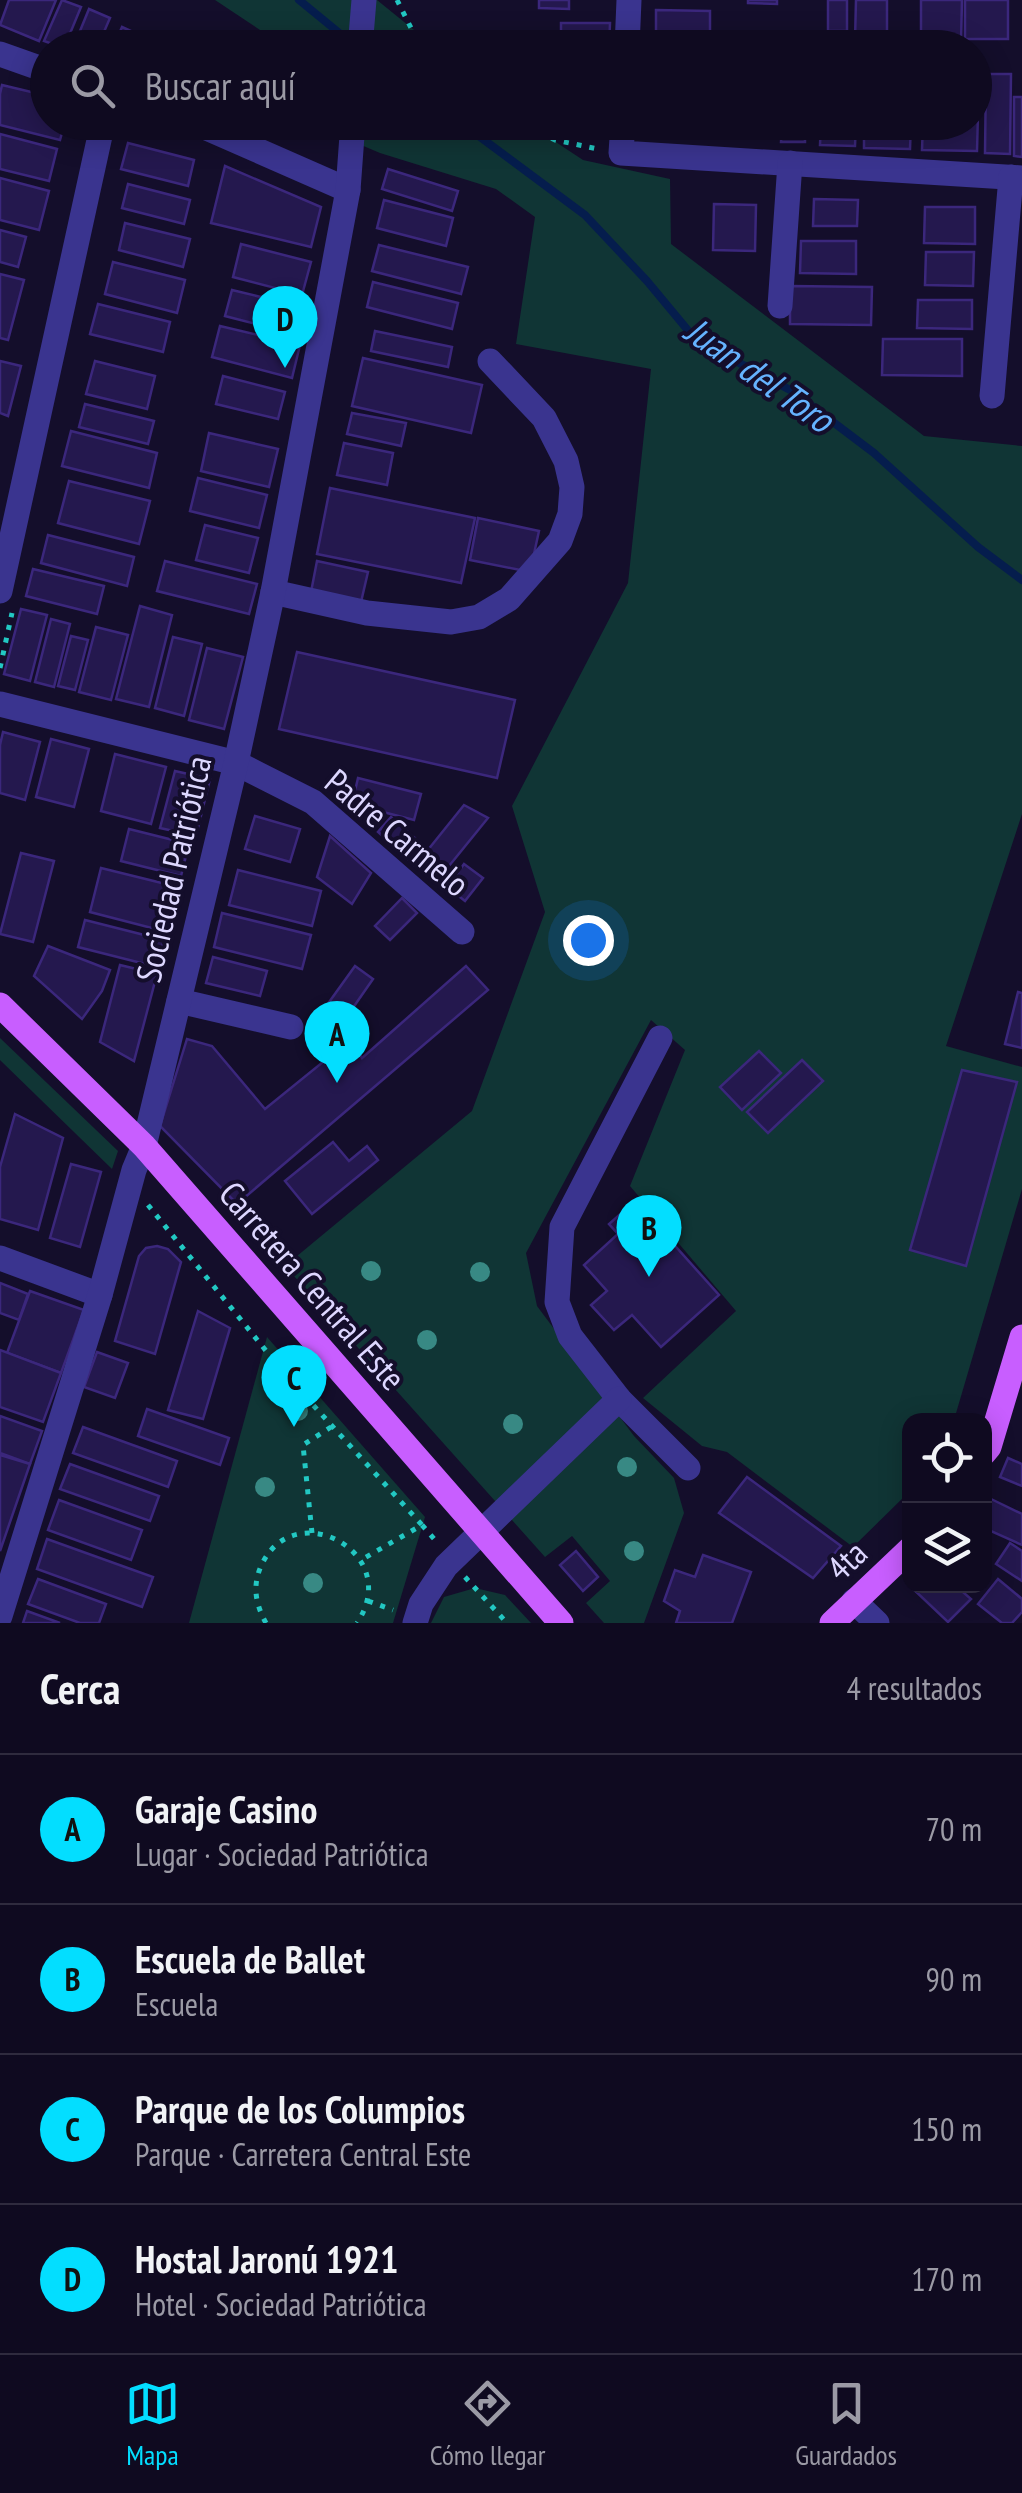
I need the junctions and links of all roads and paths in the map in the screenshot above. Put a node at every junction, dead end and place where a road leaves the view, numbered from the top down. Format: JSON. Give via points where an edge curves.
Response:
{"nodes":[{"id":1,"x":400,"y":0,"type":"edge"},
{"id":2,"x":629,"y":0,"type":"edge"},
{"id":3,"x":364,"y":2,"type":"edge"},
{"id":4,"x":362,"y":30,"type":"edge"},
{"id":5,"x":412,"y":30,"type":"edge"},
{"id":6,"x":628,"y":30,"type":"edge"},
{"id":7,"x":0,"y":54,"type":"edge"},
{"id":8,"x":30,"y":64,"type":"edge"},
{"id":9,"x":99,"y":140,"type":"edge"},
{"id":10,"x":234,"y":140,"type":"edge"},
{"id":11,"x":352,"y":140,"type":"edge"},
{"id":12,"x":555,"y":140,"type":"edge"},
{"id":13,"x":622,"y":140,"type":"edge"},
{"id":14,"x":622,"y":154,"type":"junction"},
{"id":15,"x":790,"y":164,"type":"junction"},
{"id":16,"x":1017,"y":178,"type":"edge"},
{"id":17,"x":348,"y":190,"type":"junction"},
{"id":18,"x":780,"y":306,"type":"dead end"},
{"id":19,"x":490,"y":360,"type":"dead end"},
{"id":20,"x":992,"y":396,"type":"dead end"},
{"id":21,"x":0,"y":591,"type":"edge"},
{"id":22,"x":273,"y":592,"type":"junction"},
{"id":23,"x":0,"y":704,"type":"edge"},
{"id":24,"x":236,"y":763,"type":"junction"},
{"id":25,"x":462,"y":932,"type":"dead end"},
{"id":26,"x":178,"y":1001,"type":"junction"},
{"id":27,"x":0,"y":1005,"type":"edge"},
{"id":28,"x":290,"y":1027,"type":"dead end"},
{"id":29,"x":660,"y":1038,"type":"dead end"},
{"id":30,"x":144,"y":1146,"type":"junction"},
{"id":31,"x":131,"y":1184,"type":"junction"},
{"id":32,"x":0,"y":1258,"type":"edge"},
{"id":33,"x":100,"y":1296,"type":"junction"},
{"id":34,"x":1022,"y":1337,"type":"edge"},
{"id":35,"x":620,"y":1399,"type":"junction"},
{"id":36,"x":331,"y":1427,"type":"junction"},
{"id":37,"x":992,"y":1437,"type":"edge"},
{"id":38,"x":688,"y":1468,"type":"dead end"},
{"id":39,"x":312,"y":1532,"type":"junction"},
{"id":40,"x":482,"y":1533,"type":"junction"},
{"id":41,"x":902,"y":1557,"type":"edge"},
{"id":42,"x":361,"y":1560,"type":"junction"},
{"id":43,"x":854,"y":1602,"type":"junction"},
{"id":44,"x":0,"y":1616,"type":"edge"},
{"id":45,"x":266,"y":1623,"type":"edge"},
{"id":46,"x":357,"y":1623,"type":"edge"},
{"id":47,"x":416,"y":1623,"type":"edge"},
{"id":48,"x":561,"y":1623,"type":"edge"},
{"id":49,"x":832,"y":1623,"type":"edge"},
{"id":50,"x":877,"y":1623,"type":"edge"}],
"edges":[{"from":1,"to":5,"type":"path"},
{"from":2,"to":6,"type":"street"},
{"from":3,"to":4,"type":"street"},
{"from":7,"to":8,"type":"street"},
{"from":9,"to":21,"type":"street"},
{"from":10,"to":17,"type":"street"},
{"from":11,"to":17,"type":"street","name":"Sociedad Patriótica"},
{"from":12,"to":14,"type":"path"},
{"from":13,"to":14,"type":"street"},
{"from":14,"to":15,"type":"street"},
{"from":15,"to":16,"type":"street"},
{"from":15,"to":18,"type":"street"},
{"from":16,"to":20,"type":"street"},
{"from":17,"to":22,"type":"street","name":"Sociedad Patriótica"},
{"from":19,"to":22,"type":"street","via":[[544,418],[572,487],[560,541],[509,600],[451,622],[367,613]]},
{"from":22,"to":24,"type":"street","name":"Sociedad Patriótica"},
{"from":23,"to":24,"type":"street","name":"Padre Carmelo"},
{"from":24,"to":25,"type":"street","name":"Padre Carmelo","via":[[312,802]]},
{"from":24,"to":26,"type":"street","name":"Sociedad Patriótica"},
{"from":26,"to":28,"type":"street"},
{"from":26,"to":30,"type":"street","name":"Sociedad Patriótica"},
{"from":27,"to":30,"type":"main road","name":"Carretera Central Este"},
{"from":29,"to":35,"type":"street","via":[[562,1228],[557,1302],[570,1336]]},
{"from":30,"to":31,"type":"street","name":"Sociedad Patriótica"},
{"from":30,"to":40,"type":"main road","name":"Carretera Central Este"},
{"from":31,"to":33,"type":"street","name":"Sociedad Patriótica"},
{"from":31,"to":36,"type":"path"},
{"from":32,"to":33,"type":"street"},
{"from":33,"to":44,"type":"street","name":"Sociedad Patriótica"},
{"from":34,"to":37,"type":"main road"},
{"from":35,"to":38,"type":"street"},
{"from":35,"to":40,"type":"street"},
{"from":36,"to":39,"type":"path","via":[[303,1444]]},
{"from":36,"to":42,"type":"path","via":[[422,1525]]},
{"from":39,"to":42,"type":"path","via":[[331,1536]]},
{"from":39,"to":45,"type":"path","via":[[277,1544],[265,1557],[255,1592]]},
{"from":40,"to":47,"type":"street","via":[[446,1566],[420,1604]]},
{"from":40,"to":48,"type":"main road","name":"Carretera Central Este"},
{"from":41,"to":43,"type":"main road","name":"4ta"},
{"from":42,"to":46,"type":"path","via":[[369,1588]]},
{"from":43,"to":49,"type":"main road","name":"4ta"},
{"from":43,"to":50,"type":"street"}]}
